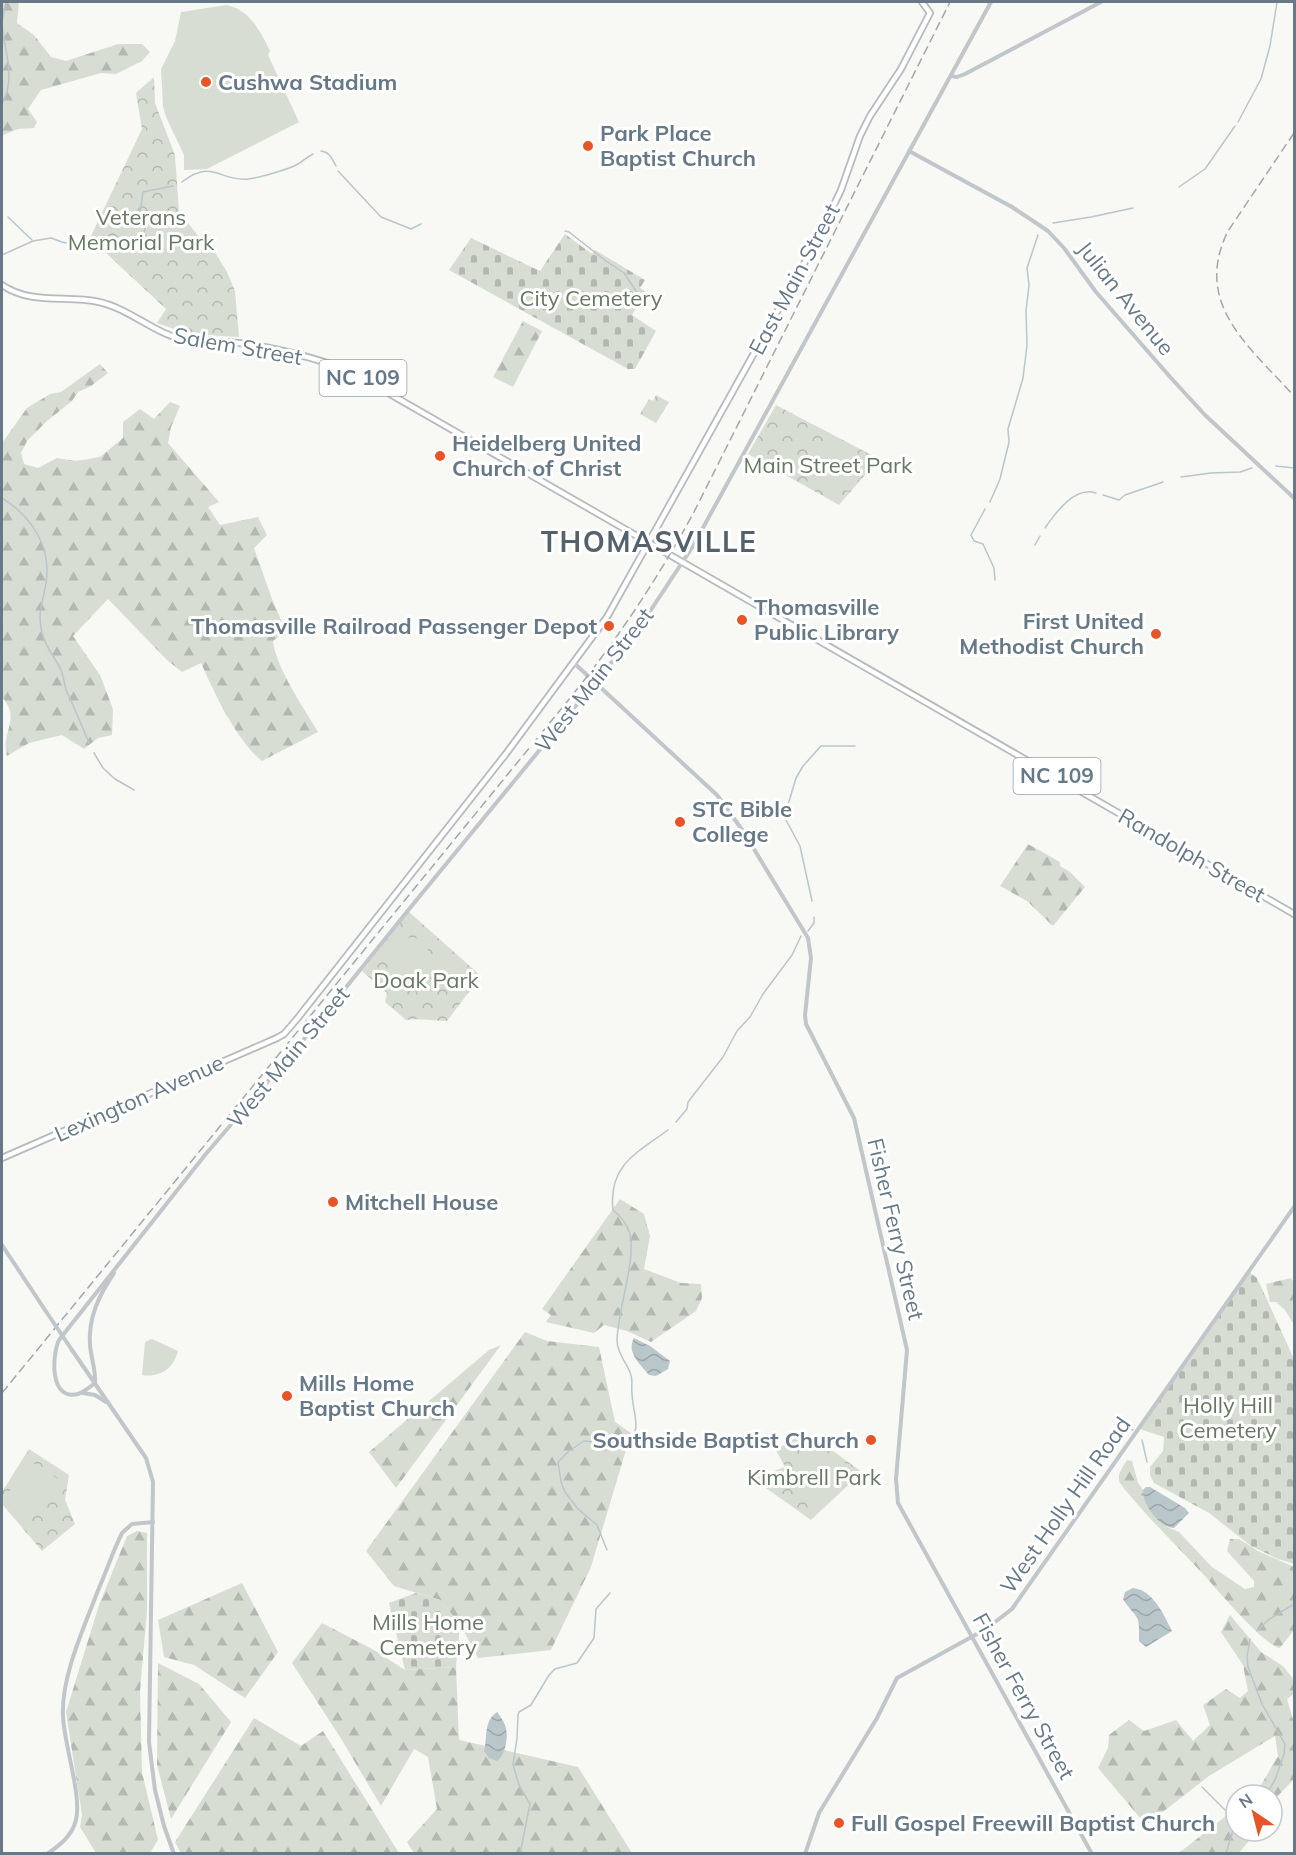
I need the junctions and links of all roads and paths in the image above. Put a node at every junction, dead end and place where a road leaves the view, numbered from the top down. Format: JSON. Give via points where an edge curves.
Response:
{"nodes":[{"id":1,"x":922,"y":2,"type":"edge"},
{"id":2,"x":991,"y":2,"type":"edge"},
{"id":3,"x":1101,"y":2,"type":"edge"},
{"id":4,"x":951,"y":76,"type":"junction"},
{"id":5,"x":909,"y":151,"type":"junction"},
{"id":6,"x":2,"y":285,"type":"edge"},
{"id":7,"x":1294,"y":498,"type":"edge"},
{"id":8,"x":649,"y":542,"type":"junction"},
{"id":9,"x":684,"y":562,"type":"junction"},
{"id":10,"x":574,"y":663,"type":"junction"},
{"id":11,"x":594,"y":683,"type":"junction"},
{"id":12,"x":1294,"y":914,"type":"edge"},
{"id":13,"x":277,"y":1038,"type":"joint"},
{"id":14,"x":2,"y":1158,"type":"edge"},
{"id":15,"x":1294,"y":1207,"type":"edge"},
{"id":16,"x":2,"y":1245,"type":"edge"},
{"id":17,"x":130,"y":1250,"type":"junction"},
{"id":18,"x":95,"y":1383,"type":"junction"},
{"id":19,"x":82,"y":1392,"type":"junction"},
{"id":20,"x":109,"y":1403,"type":"junction"},
{"id":21,"x":153,"y":1522,"type":"junction"},
{"id":22,"x":972,"y":1636,"type":"junction"},
{"id":23,"x":47,"y":1854,"type":"edge"},
{"id":24,"x":174,"y":1854,"type":"edge"},
{"id":25,"x":805,"y":1854,"type":"edge"},
{"id":26,"x":1092,"y":1854,"type":"edge"}],
"edges":[{"from":1,"to":8,"type":"main road","name":"East Main Street","via":[[930,13],[860,136],[841,190],[816,242]]},
{"from":2,"to":4,"type":"street","name":"East Main Street"},
{"from":3,"to":4,"type":"street","via":[[965,74]]},
{"from":4,"to":5,"type":"street","name":"East Main Street"},
{"from":5,"to":7,"type":"street","name":"Julian Avenue","via":[[1048,231],[1171,378]]},
{"from":5,"to":9,"type":"street","name":"East Main Street"},
{"from":6,"to":8,"type":"main road","name":"Salem Street","number":"NC 109","via":[[27,297],[99,302],[187,340],[246,344],[336,366]]},
{"from":8,"to":9,"type":"main road","name":"Salem Street","number":"NC 109"},
{"from":8,"to":10,"type":"main road","name":"West Main Street","via":[[607,616]]},
{"from":9,"to":11,"type":"street","name":"West Main Street"},
{"from":9,"to":12,"type":"main road","name":"Randolph Street","number":"NC 109"},
{"from":10,"to":11,"type":"street","name":"Fisher Ferry Street"},
{"from":10,"to":13,"type":"main road","name":"West Main Street","via":[[369,930]]},
{"from":11,"to":17,"type":"street","name":"West Main Street"},
{"from":11,"to":22,"type":"street","name":"Fisher Ferry Street","via":[[717,795],[808,938],[811,958],[806,1024],[854,1118],[907,1350],[896,1479],[898,1503]]},
{"from":13,"to":14,"type":"main road","name":"Lexington Avenue"},
{"from":15,"to":22,"type":"street","name":"West Holly Hill Road","via":[[1028,1588],[1002,1618]]},
{"from":16,"to":18,"type":"street","bridge":true},
{"from":17,"to":18,"type":"street","via":[[105,1286],[94,1311],[90,1343]]},
{"from":17,"to":19,"type":"street","name":"West Main Street","via":[[58,1340],[53,1368],[59,1386],[68,1393]]},
{"from":18,"to":19,"type":"street"},
{"from":18,"to":20,"type":"street"},
{"from":19,"to":20,"type":"street","name":"West Main Street"},
{"from":20,"to":21,"type":"street","via":[[146,1458],[153,1482]]},
{"from":21,"to":23,"type":"street","via":[[132,1524],[122,1533],[71,1668],[63,1719],[77,1815],[69,1836]]},
{"from":21,"to":24,"type":"street","via":[[149,1742],[155,1790]]},
{"from":22,"to":25,"type":"street","name":"West Holly Hill Road","via":[[897,1678],[819,1813]]},
{"from":22,"to":26,"type":"street","name":"Fisher Ferry Street"}]}
